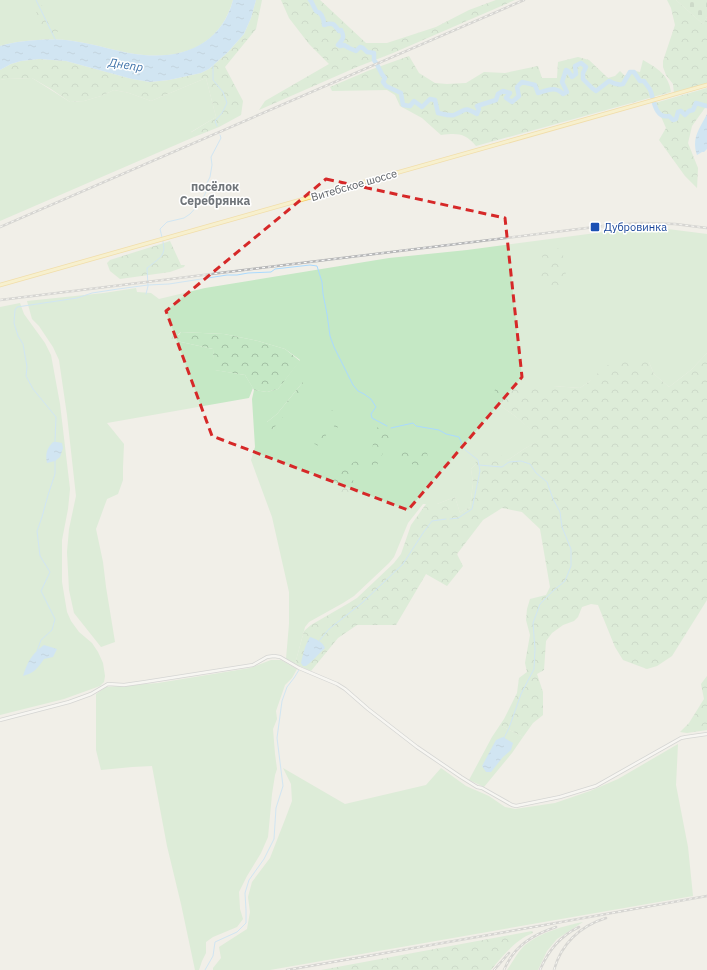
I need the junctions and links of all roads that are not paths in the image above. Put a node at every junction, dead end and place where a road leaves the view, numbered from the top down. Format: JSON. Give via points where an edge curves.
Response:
{"nodes":[{"id":1,"x":707,"y":85,"type":"edge"},
{"id":2,"x":0,"y":285,"type":"edge"},
{"id":3,"x":0,"y":720,"type":"edge"},
{"id":4,"x":707,"y":734,"type":"edge"}],
"edges":[{"from":1,"to":2,"type":"main road","name":"Витебское шоссе"},
{"from":3,"to":4,"type":"street","via":[[69,702],[108,684],[124,685],[254,665],[274,656],[337,684],[432,757],[477,787],[516,806],[596,786],[681,738]]}]}
